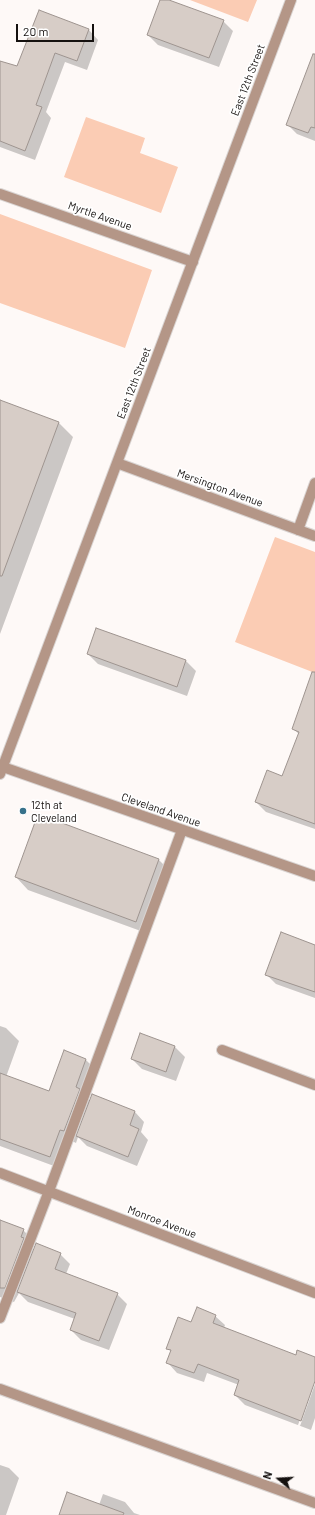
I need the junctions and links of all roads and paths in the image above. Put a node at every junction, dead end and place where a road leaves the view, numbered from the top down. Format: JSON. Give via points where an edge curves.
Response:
{"nodes":[{"id":1,"x":291,"y":0,"type":"edge"},
{"id":2,"x":0,"y":194,"type":"edge"},
{"id":3,"x":193,"y":262,"type":"junction"},
{"id":4,"x":117,"y":463,"type":"junction"},
{"id":5,"x":315,"y":483,"type":"edge"},
{"id":6,"x":298,"y":530,"type":"junction"},
{"id":7,"x":315,"y":536,"type":"edge"},
{"id":8,"x":1,"y":769,"type":"edge"},
{"id":9,"x":182,"y":830,"type":"junction"},
{"id":10,"x":315,"y":876,"type":"edge"},
{"id":11,"x":222,"y":1050,"type":"dead end"},
{"id":12,"x":315,"y":1085,"type":"edge"},
{"id":13,"x":0,"y":1173,"type":"edge"},
{"id":14,"x":49,"y":1191,"type":"junction"},
{"id":15,"x":315,"y":1293,"type":"edge"},
{"id":16,"x":0,"y":1318,"type":"edge"},
{"id":17,"x":0,"y":1389,"type":"edge"},
{"id":18,"x":315,"y":1503,"type":"edge"}],
"edges":[{"from":1,"to":3,"type":"street","name":"East 12th Street"},
{"from":2,"to":3,"type":"street","name":"Myrtle Avenue"},
{"from":3,"to":4,"type":"street","name":"East 12th Street"},
{"from":4,"to":6,"type":"street","name":"Mersington Avenue"},
{"from":4,"to":8,"type":"street","name":"East 12th Street"},
{"from":5,"to":6,"type":"street"},
{"from":6,"to":7,"type":"street","name":"Mersington Avenue"},
{"from":8,"to":9,"type":"street","name":"Cleveland Avenue"},
{"from":9,"to":10,"type":"street","name":"Cleveland Avenue"},
{"from":9,"to":14,"type":"street"},
{"from":11,"to":12,"type":"street"},
{"from":13,"to":14,"type":"street","name":"Monroe Avenue"},
{"from":14,"to":15,"type":"street","name":"Monroe Avenue"},
{"from":14,"to":16,"type":"street"},
{"from":17,"to":18,"type":"street"}]}
